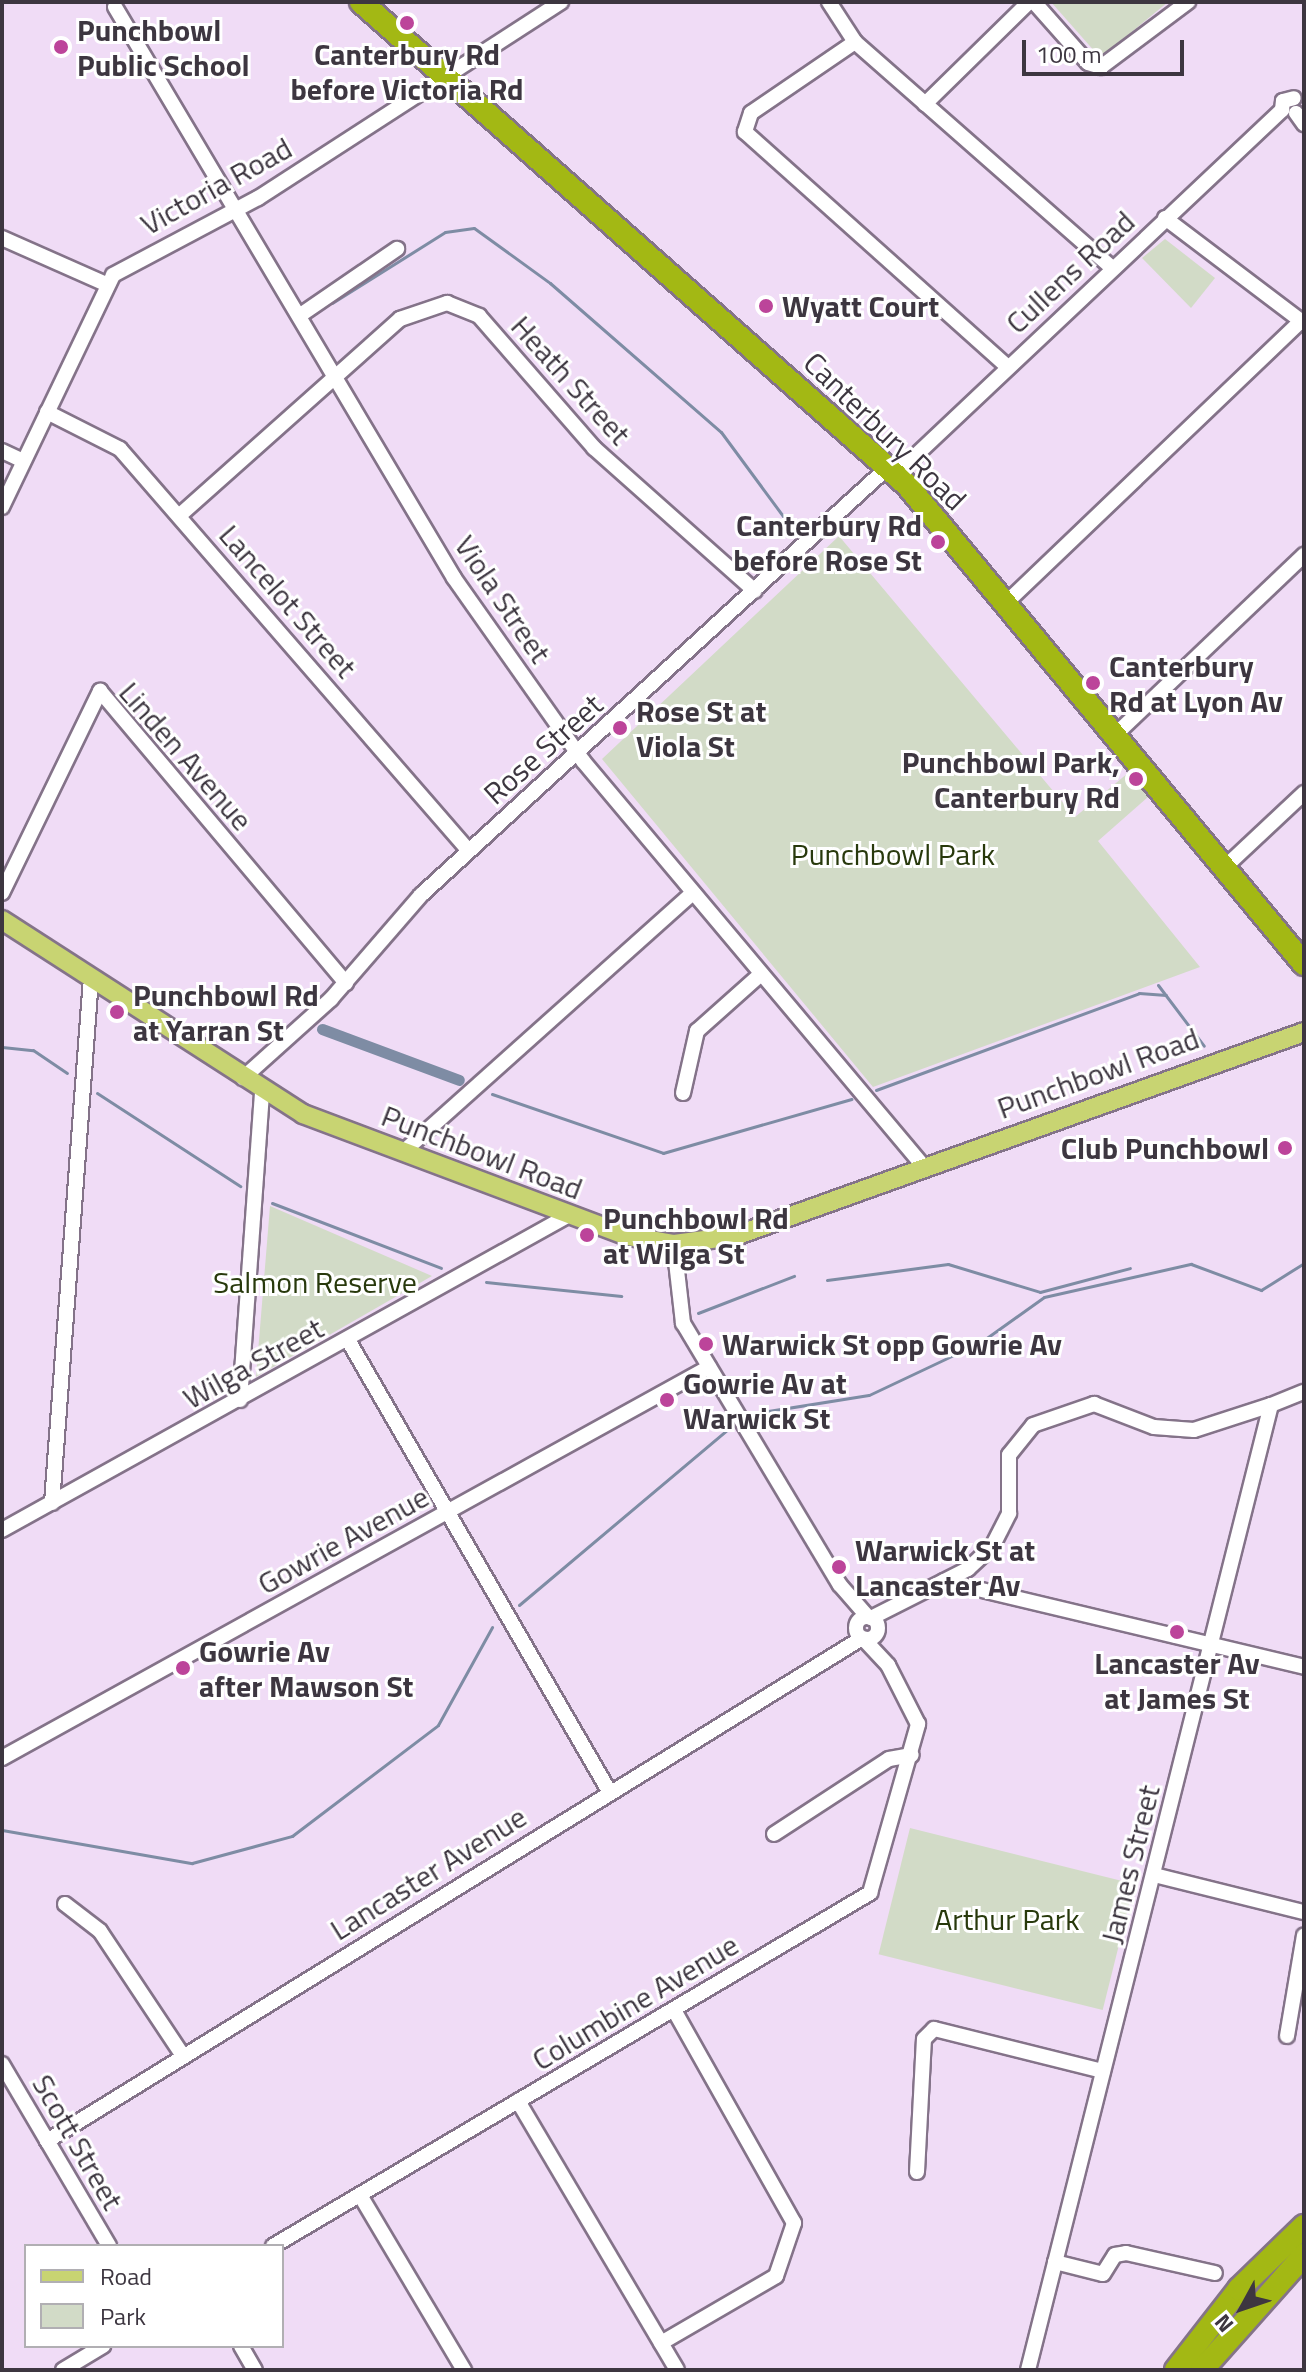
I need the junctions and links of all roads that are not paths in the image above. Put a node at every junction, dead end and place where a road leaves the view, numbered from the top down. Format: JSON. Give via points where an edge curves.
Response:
{"nodes":[{"id":1,"x":361,"y":2,"type":"edge"},
{"id":2,"x":561,"y":2,"type":"edge"},
{"id":3,"x":829,"y":2,"type":"edge"},
{"id":4,"x":1032,"y":2,"type":"edge"},
{"id":5,"x":1188,"y":2,"type":"edge"},
{"id":6,"x":115,"y":7,"type":"dead end"},
{"id":7,"x":855,"y":42,"type":"junction"},
{"id":8,"x":446,"y":77,"type":"junction"},
{"id":9,"x":925,"y":104,"type":"junction"},
{"id":10,"x":1296,"y":107,"type":"edge"},
{"id":11,"x":236,"y":210,"type":"junction"},
{"id":12,"x":1165,"y":218,"type":"junction"},
{"id":13,"x":2,"y":238,"type":"edge"},
{"id":14,"x":397,"y":249,"type":"dead end"},
{"id":15,"x":1112,"y":268,"type":"junction"},
{"id":16,"x":106,"y":284,"type":"junction"},
{"id":17,"x":299,"y":316,"type":"junction"},
{"id":18,"x":1302,"y":322,"type":"edge"},
{"id":19,"x":1008,"y":367,"type":"junction"},
{"id":20,"x":334,"y":376,"type":"junction"},
{"id":21,"x":47,"y":412,"type":"junction"},
{"id":22,"x":2,"y":451,"type":"edge"},
{"id":23,"x":23,"y":461,"type":"junction"},
{"id":24,"x":892,"y":470,"type":"junction"},
{"id":25,"x":2,"y":507,"type":"edge"},
{"id":26,"x":180,"y":515,"type":"junction"},
{"id":27,"x":1304,"y":555,"type":"edge"},
{"id":28,"x":755,"y":591,"type":"junction"},
{"id":29,"x":1007,"y":602,"type":"junction"},
{"id":30,"x":1116,"y":734,"type":"junction"},
{"id":31,"x":578,"y":753,"type":"junction"},
{"id":32,"x":1304,"y":793,"type":"edge"},
{"id":33,"x":469,"y":851,"type":"junction"},
{"id":34,"x":1226,"y":866,"type":"junction"},
{"id":35,"x":2,"y":893,"type":"edge"},
{"id":36,"x":693,"y":893,"type":"junction"},
{"id":37,"x":2,"y":920,"type":"edge"},
{"id":38,"x":1304,"y":964,"type":"edge"},
{"id":39,"x":761,"y":974,"type":"junction"},
{"id":40,"x":91,"y":978,"type":"junction"},
{"id":41,"x":346,"y":983,"type":"junction"},
{"id":42,"x":1304,"y":1029,"type":"edge"},
{"id":43,"x":243,"y":1078,"type":"junction"},
{"id":44,"x":262,"y":1091,"type":"junction"},
{"id":45,"x":683,"y":1093,"type":"dead end"},
{"id":46,"x":403,"y":1152,"type":"junction"},
{"id":47,"x":924,"y":1167,"type":"junction"},
{"id":48,"x":569,"y":1215,"type":"junction"},
{"id":49,"x":674,"y":1244,"type":"junction"},
{"id":50,"x":348,"y":1340,"type":"junction"},
{"id":51,"x":709,"y":1367,"type":"junction"},
{"id":52,"x":1304,"y":1392,"type":"edge"},
{"id":53,"x":240,"y":1400,"type":"junction"},
{"id":54,"x":1271,"y":1405,"type":"junction"},
{"id":55,"x":52,"y":1503,"type":"junction"},
{"id":56,"x":446,"y":1513,"type":"junction"},
{"id":57,"x":2,"y":1530,"type":"edge"},
{"id":58,"x":944,"y":1581,"type":"junction"},
{"id":59,"x":867,"y":1628,"type":"junction"},
{"id":60,"x":1211,"y":1646,"type":"junction"},
{"id":61,"x":1304,"y":1667,"type":"edge"},
{"id":62,"x":912,"y":1755,"type":"junction"},
{"id":63,"x":2,"y":1758,"type":"edge"},
{"id":64,"x":609,"y":1791,"type":"junction"},
{"id":65,"x":774,"y":1834,"type":"dead end"},
{"id":66,"x":1154,"y":1875,"type":"junction"},
{"id":67,"x":65,"y":1904,"type":"dead end"},
{"id":68,"x":1304,"y":1912,"type":"edge"},
{"id":69,"x":1304,"y":1935,"type":"edge"},
{"id":70,"x":674,"y":2010,"type":"junction"},
{"id":71,"x":1287,"y":2036,"type":"dead end"},
{"id":72,"x":183,"y":2056,"type":"junction"},
{"id":73,"x":2,"y":2064,"type":"edge"},
{"id":74,"x":1103,"y":2071,"type":"junction"},
{"id":75,"x":518,"y":2101,"type":"junction"},
{"id":76,"x":47,"y":2141,"type":"junction"},
{"id":77,"x":917,"y":2172,"type":"dead end"},
{"id":78,"x":360,"y":2195,"type":"junction"},
{"id":79,"x":1304,"y":2226,"type":"edge"},
{"id":80,"x":108,"y":2244,"type":"edge"},
{"id":81,"x":276,"y":2244,"type":"edge"},
{"id":82,"x":1304,"y":2255,"type":"edge"},
{"id":83,"x":1055,"y":2262,"type":"junction"},
{"id":84,"x":1215,"y":2273,"type":"dead end"},
{"id":85,"x":661,"y":2343,"type":"junction"},
{"id":86,"x":100,"y":2348,"type":"edge"},
{"id":87,"x":242,"y":2348,"type":"edge"},
{"id":88,"x":63,"y":2370,"type":"edge"},
{"id":89,"x":255,"y":2370,"type":"edge"},
{"id":90,"x":464,"y":2370,"type":"edge"},
{"id":91,"x":677,"y":2370,"type":"edge"},
{"id":92,"x":1028,"y":2370,"type":"edge"},
{"id":93,"x":1176,"y":2370,"type":"edge"},
{"id":94,"x":1202,"y":2370,"type":"edge"}],
"edges":[{"from":1,"to":8,"type":"highway","name":"Canterbury Road"},
{"from":2,"to":8,"type":"street","name":"Victoria Road"},
{"from":3,"to":7,"type":"street"},
{"from":4,"to":5,"type":"street","via":[[1088,63],[1114,62]]},
{"from":4,"to":9,"type":"street"},
{"from":6,"to":11,"type":"street","name":"Viola Street"},
{"from":7,"to":9,"type":"street"},
{"from":7,"to":19,"type":"street","via":[[751,113],[745,132]]},
{"from":8,"to":11,"type":"street","name":"Victoria Road"},
{"from":8,"to":24,"type":"highway","name":"Canterbury Road"},
{"from":9,"to":15,"type":"street"},
{"from":10,"to":12,"type":"street","name":"Cullens Road"},
{"from":11,"to":16,"type":"street","name":"Victoria Road","via":[[124,267]]},
{"from":11,"to":17,"type":"street","name":"Viola Street"},
{"from":12,"to":15,"type":"street","name":"Cullens Road"},
{"from":12,"to":18,"type":"street"},
{"from":13,"to":16,"type":"street"},
{"from":14,"to":17,"type":"street"},
{"from":15,"to":19,"type":"street","name":"Cullens Road"},
{"from":16,"to":21,"type":"street","name":"Victoria Road"},
{"from":17,"to":20,"type":"street","name":"Viola Street"},
{"from":18,"to":29,"type":"street"},
{"from":19,"to":24,"type":"street","name":"Cullens Road"},
{"from":20,"to":26,"type":"street","name":"Heath Street"},
{"from":20,"to":28,"type":"street","name":"Heath Street","via":[[417,308],[447,303],[470,310],[604,457]]},
{"from":20,"to":31,"type":"street","name":"Viola Street","via":[[454,578]]},
{"from":21,"to":23,"type":"street","name":"Victoria Road"},
{"from":21,"to":26,"type":"street","name":"Lancelot Street","via":[[120,449]]},
{"from":22,"to":23,"type":"street"},
{"from":23,"to":25,"type":"street","name":"Victoria Road"},
{"from":24,"to":28,"type":"street","name":"Rose Street"},
{"from":24,"to":29,"type":"highway","name":"Canterbury Road"},
{"from":26,"to":33,"type":"street","name":"Lancelot Street"},
{"from":27,"to":30,"type":"street"},
{"from":28,"to":31,"type":"street","name":"Rose Street"},
{"from":29,"to":30,"type":"highway","name":"Canterbury Road"},
{"from":30,"to":34,"type":"highway","name":"Canterbury Road"},
{"from":31,"to":33,"type":"street","name":"Rose Street"},
{"from":31,"to":36,"type":"street","name":"Viola Street"},
{"from":32,"to":34,"type":"street"},
{"from":33,"to":41,"type":"street","name":"Rose Street"},
{"from":34,"to":38,"type":"highway","name":"Canterbury Road"},
{"from":35,"to":41,"type":"street","name":"Linden Avenue","via":[[100,691]]},
{"from":36,"to":39,"type":"street","name":"Viola Street"},
{"from":36,"to":46,"type":"street"},
{"from":37,"to":40,"type":"main road","name":"Punchbowl Road"},
{"from":39,"to":45,"type":"street","via":[[697,1031]]},
{"from":39,"to":47,"type":"street","name":"Viola Street"},
{"from":40,"to":43,"type":"main road","name":"Punchbowl Road"},
{"from":40,"to":55,"type":"street"},
{"from":41,"to":43,"type":"street","name":"Rose Street"},
{"from":42,"to":47,"type":"main road","name":"Punchbowl Road"},
{"from":43,"to":44,"type":"main road","name":"Punchbowl Road"},
{"from":44,"to":46,"type":"main road","name":"Punchbowl Road"},
{"from":44,"to":53,"type":"street"},
{"from":46,"to":48,"type":"main road","name":"Punchbowl Road"},
{"from":47,"to":49,"type":"main road","name":"Punchbowl Road","via":[[735,1236]]},
{"from":48,"to":49,"type":"main road","name":"Punchbowl Road"},
{"from":48,"to":50,"type":"street","name":"Wilga Street"},
{"from":49,"to":51,"type":"street","via":[[677,1310]]},
{"from":50,"to":53,"type":"street","name":"Wilga Street"},
{"from":50,"to":56,"type":"street"},
{"from":51,"to":56,"type":"street","name":"Gowrie Avenue"},
{"from":51,"to":59,"type":"street"},
{"from":52,"to":54,"type":"street"},
{"from":53,"to":55,"type":"street","name":"Wilga Street"},
{"from":54,"to":58,"type":"street","name":"Lancaster Avenue","via":[[1194,1430],[1154,1427],[1094,1404],[1033,1425],[1009,1455],[1009,1513],[998,1540]]},
{"from":54,"to":60,"type":"street","name":"James Street"},
{"from":55,"to":57,"type":"street","name":"Wilga Street"},
{"from":56,"to":63,"type":"street","name":"Gowrie Avenue"},
{"from":56,"to":64,"type":"street"},
{"from":58,"to":59,"type":"street","name":"Lancaster Avenue"},
{"from":58,"to":60,"type":"street"},
{"from":59,"to":62,"type":"street","name":"Columbine Avenue","via":[[918,1724]]},
{"from":59,"to":64,"type":"street","name":"Lancaster Avenue"},
{"from":60,"to":61,"type":"street"},
{"from":60,"to":66,"type":"street","name":"James Street"},
{"from":62,"to":65,"type":"street","via":[[889,1759]]},
{"from":62,"to":70,"type":"street","name":"Columbine Avenue","via":[[870,1893]]},
{"from":64,"to":72,"type":"street","name":"Lancaster Avenue"},
{"from":66,"to":68,"type":"street"},
{"from":66,"to":74,"type":"street","name":"James Street"},
{"from":67,"to":72,"type":"street","via":[[100,1931]]},
{"from":69,"to":71,"type":"street"},
{"from":70,"to":75,"type":"street","name":"Columbine Avenue"},
{"from":70,"to":85,"type":"street","via":[[794,2223],[776,2276]]},
{"from":72,"to":76,"type":"street","name":"Lancaster Avenue"},
{"from":73,"to":76,"type":"street","name":"Scott Street"},
{"from":74,"to":77,"type":"street","via":[[934,2029],[924,2039]]},
{"from":74,"to":83,"type":"street","name":"James Street"},
{"from":75,"to":78,"type":"street","name":"Columbine Avenue"},
{"from":75,"to":85,"type":"street"},
{"from":76,"to":80,"type":"street","name":"Scott Street"},
{"from":78,"to":81,"type":"street","name":"Columbine Avenue"},
{"from":78,"to":90,"type":"street"},
{"from":79,"to":93,"type":"highway","via":[[1239,2289]]},
{"from":82,"to":94,"type":"highway"},
{"from":83,"to":84,"type":"street","via":[[1103,2274],[1115,2255],[1126,2253]]},
{"from":83,"to":92,"type":"street","name":"James Street"},
{"from":85,"to":91,"type":"street"},
{"from":86,"to":88,"type":"street"},
{"from":87,"to":89,"type":"street"}]}
